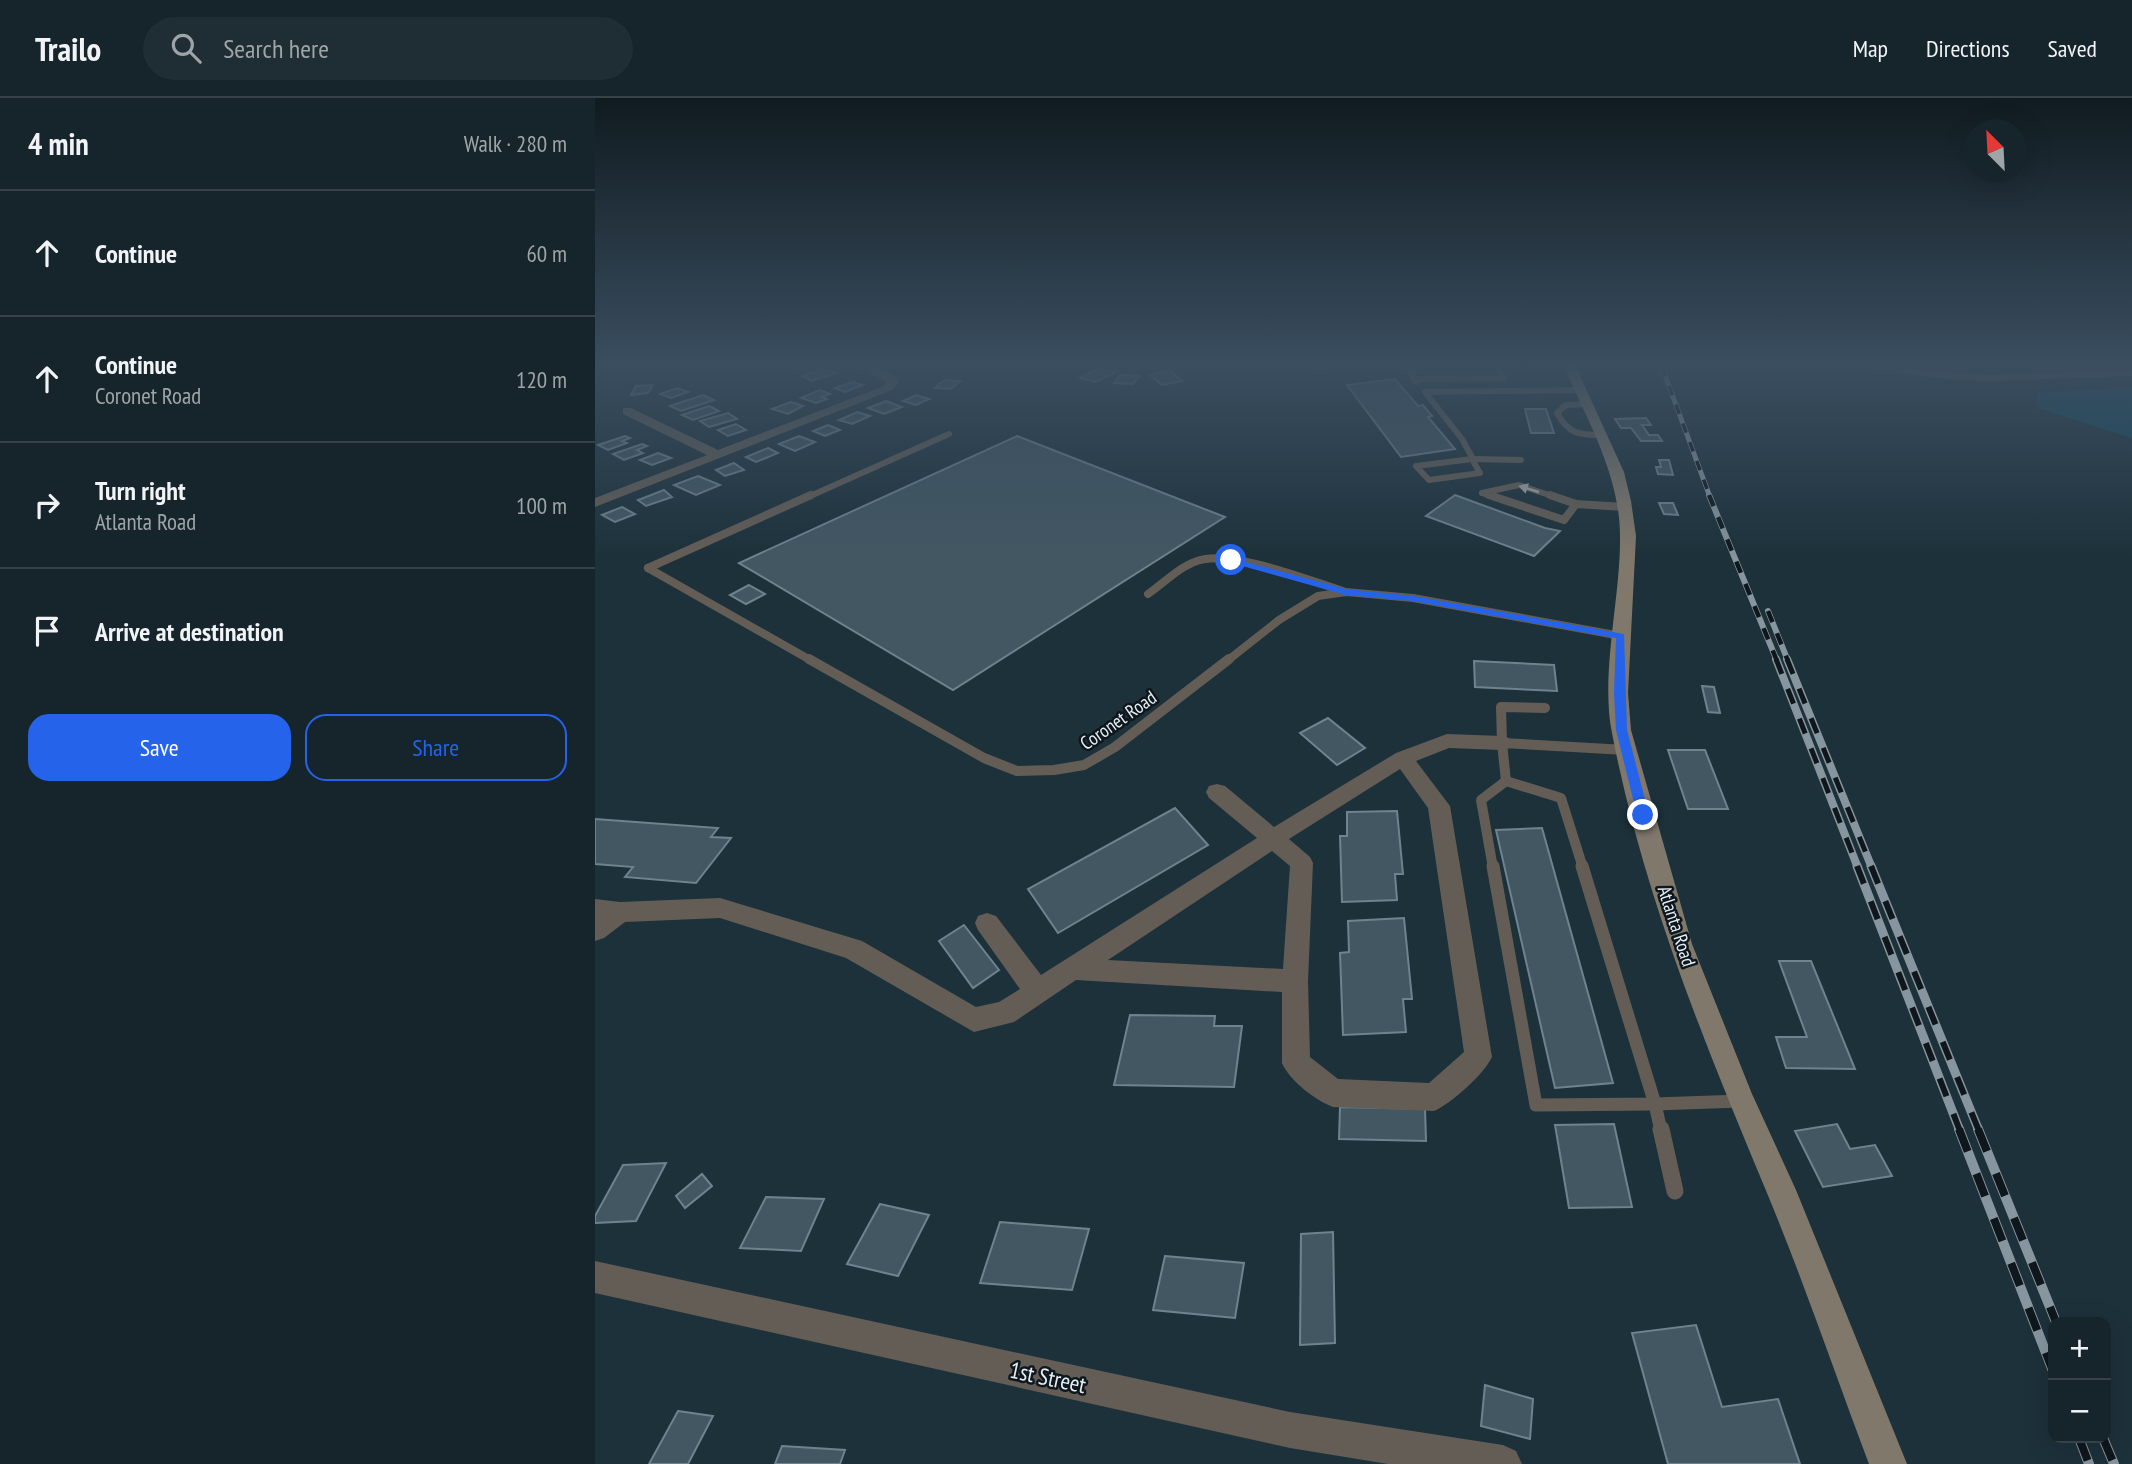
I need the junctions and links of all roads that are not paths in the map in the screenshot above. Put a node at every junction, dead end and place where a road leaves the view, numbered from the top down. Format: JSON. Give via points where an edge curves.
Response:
{"nodes":[{"id":1,"x":668,"y":431,"type":"edge"},
{"id":2,"x":780,"y":431,"type":"edge"},
{"id":3,"x":1456,"y":431,"type":"edge"},
{"id":4,"x":1600,"y":431,"type":"edge"},
{"id":5,"x":950,"y":434,"type":"dead end"},
{"id":6,"x":718,"y":455,"type":"junction"},
{"id":7,"x":1472,"y":459,"type":"junction"},
{"id":8,"x":1521,"y":460,"type":"dead end"},
{"id":9,"x":595,"y":503,"type":"edge"},
{"id":10,"x":1576,"y":504,"type":"junction"},
{"id":11,"x":1625,"y":507,"type":"junction"},
{"id":12,"x":1346,"y":592,"type":"junction"},
{"id":13,"x":1148,"y":594,"type":"dead end"},
{"id":14,"x":1621,"y":636,"type":"junction"},
{"id":15,"x":1545,"y":708,"type":"dead end"},
{"id":16,"x":1502,"y":743,"type":"junction"},
{"id":17,"x":1626,"y":750,"type":"junction"},
{"id":18,"x":1403,"y":758,"type":"junction"},
{"id":19,"x":1506,"y":781,"type":"junction"},
{"id":20,"x":1217,"y":792,"type":"dead end"},
{"id":21,"x":1272,"y":839,"type":"junction"},
{"id":22,"x":595,"y":909,"type":"edge"},
{"id":23,"x":620,"y":912,"type":"junction"},
{"id":24,"x":987,"y":923,"type":"dead end"},
{"id":25,"x":595,"y":931,"type":"edge"},
{"id":26,"x":1073,"y":970,"type":"junction"},
{"id":27,"x":1295,"y":981,"type":"junction"},
{"id":28,"x":1038,"y":992,"type":"junction"},
{"id":29,"x":1741,"y":1101,"type":"junction"},
{"id":30,"x":1655,"y":1104,"type":"junction"},
{"id":31,"x":1675,"y":1191,"type":"dead end"},
{"id":32,"x":595,"y":1277,"type":"edge"},
{"id":33,"x":1503,"y":1464,"type":"edge"},
{"id":34,"x":1888,"y":1464,"type":"edge"}],
"edges":[{"from":1,"to":6,"type":"street"},
{"from":2,"to":6,"type":"street"},
{"from":3,"to":7,"type":"lane"},
{"from":4,"to":11,"type":"main road","name":"Atlanta Road"},
{"from":5,"to":12,"type":"lane","name":"Coronet Road","via":[[648,568],[984,758],[1017,771],[1084,765],[1115,747],[1301,605]]},
{"from":6,"to":9,"type":"street"},
{"from":7,"to":7,"type":"lane","via":[[1480,473],[1429,480],[1416,466]]},
{"from":7,"to":8,"type":"lane"},
{"from":10,"to":10,"type":"lane","one_way":true,"via":[[1519,485],[1482,493],[1564,520]]},
{"from":10,"to":11,"type":"lane"},
{"from":11,"to":14,"type":"main road","name":"Atlanta Road","via":[[1628,536]]},
{"from":12,"to":13,"type":"lane","via":[[1265,568],[1210,559],[1198,561]]},
{"from":12,"to":14,"type":"lane","name":"Coronet Road","via":[[1413,598]]},
{"from":14,"to":17,"type":"main road","name":"Atlanta Road","via":[[1619,693]]},
{"from":15,"to":16,"type":"lane","via":[[1501,707]]},
{"from":16,"to":17,"type":"lane"},
{"from":16,"to":18,"type":"street","via":[[1447,741]]},
{"from":16,"to":19,"type":"lane"},
{"from":17,"to":29,"type":"main road","name":"Atlanta Road","via":[[1681,944]]},
{"from":18,"to":21,"type":"street"},
{"from":18,"to":27,"type":"street","via":[[1439,806],[1478,1057],[1434,1097],[1333,1093],[1296,1063]]},
{"from":19,"to":30,"type":"lane","via":[[1561,798]]},
{"from":19,"to":30,"type":"lane","via":[[1481,800],[1536,1105]]},
{"from":20,"to":21,"type":"street"},
{"from":21,"to":26,"type":"street"},
{"from":21,"to":27,"type":"street","via":[[1302,863]]},
{"from":22,"to":23,"type":"street"},
{"from":23,"to":25,"type":"street"},
{"from":23,"to":28,"type":"street","via":[[720,908],[853,948],[974,1020],[1005,1013]]},
{"from":24,"to":28,"type":"street"},
{"from":26,"to":27,"type":"street"},
{"from":26,"to":28,"type":"street"},
{"from":29,"to":30,"type":"lane"},
{"from":29,"to":34,"type":"main road","name":"Atlanta Road","via":[[1781,1190]]},
{"from":30,"to":31,"type":"lane"},
{"from":32,"to":33,"type":"street","name":"1st Street","via":[[1290,1430]]}]}
